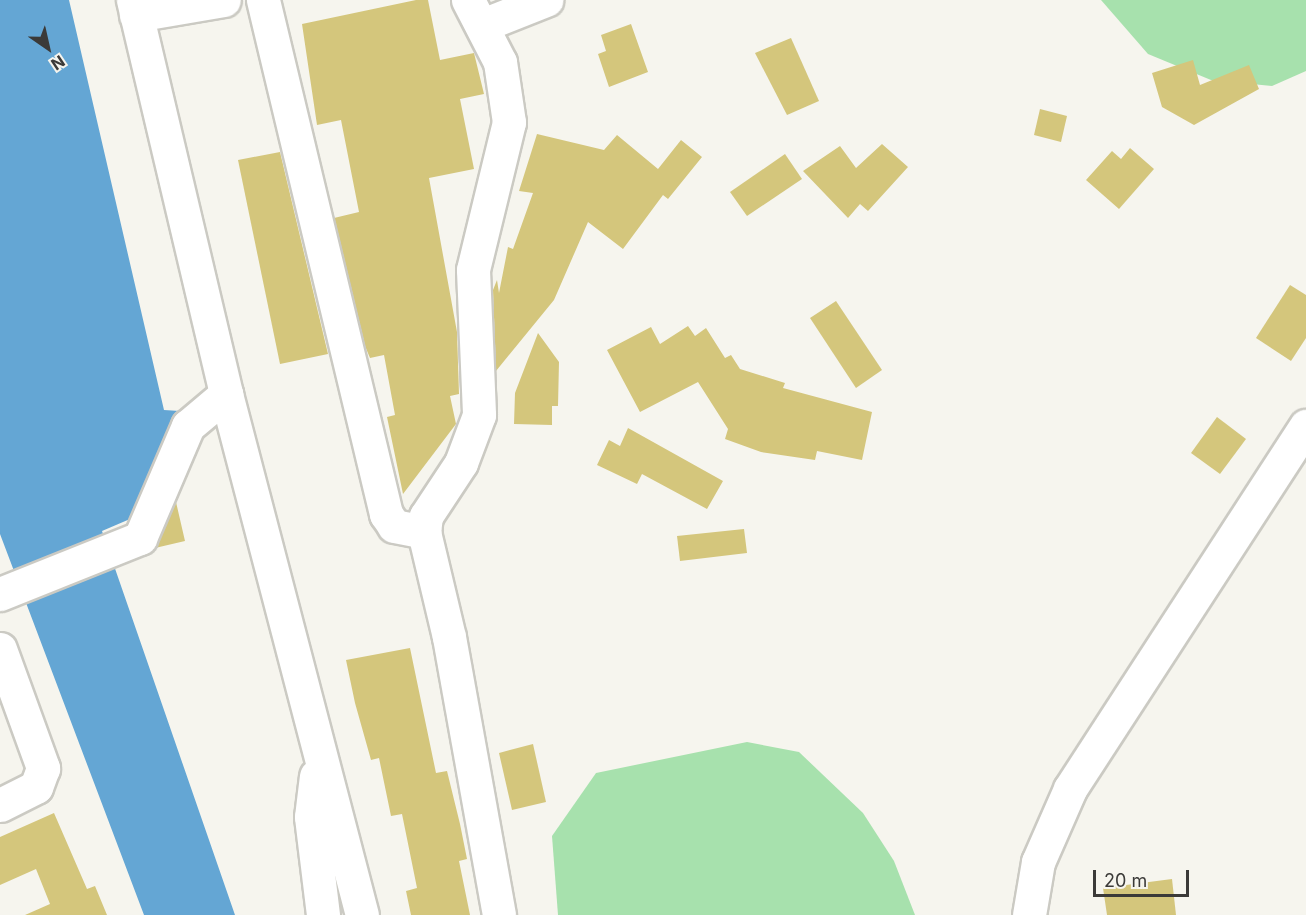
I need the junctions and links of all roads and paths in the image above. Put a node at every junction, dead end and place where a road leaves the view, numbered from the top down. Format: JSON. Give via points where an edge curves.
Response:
{"nodes":[{"id":1,"x":224,"y":0,"type":"edge"},
{"id":2,"x":263,"y":0,"type":"edge"},
{"id":3,"x":546,"y":0,"type":"edge"},
{"id":4,"x":134,"y":8,"type":"edge"},
{"id":5,"x":476,"y":12,"type":"edge"},
{"id":6,"x":226,"y":394,"type":"junction"},
{"id":7,"x":1306,"y":426,"type":"edge"},
{"id":8,"x":424,"y":532,"type":"junction"},
{"id":9,"x":2,"y":593,"type":"edge"},
{"id":10,"x":0,"y":649,"type":"edge"},
{"id":11,"x":319,"y":762,"type":"junction"},
{"id":12,"x":0,"y":805,"type":"edge"},
{"id":13,"x":323,"y":915,"type":"edge"},
{"id":14,"x":362,"y":915,"type":"edge"},
{"id":15,"x":499,"y":915,"type":"edge"},
{"id":16,"x":1029,"y":915,"type":"edge"}],
"edges":[{"from":1,"to":4,"type":"street"},
{"from":2,"to":8,"type":"street","via":[[386,514],[394,526]]},
{"from":3,"to":5,"type":"street"},
{"from":4,"to":6,"type":"street"},
{"from":5,"to":8,"type":"street","via":[[509,95],[509,122],[473,270],[479,415],[461,463],[426,516]]},
{"from":6,"to":9,"type":"street","via":[[188,426],[140,538]]},
{"from":6,"to":11,"type":"street"},
{"from":7,"to":16,"type":"street","via":[[1070,789],[1038,862]]},
{"from":8,"to":15,"type":"street","via":[[449,637]]},
{"from":10,"to":12,"type":"street","via":[[43,775],[36,788]]},
{"from":11,"to":13,"type":"street","via":[[311,817]]},
{"from":11,"to":14,"type":"street"}]}
